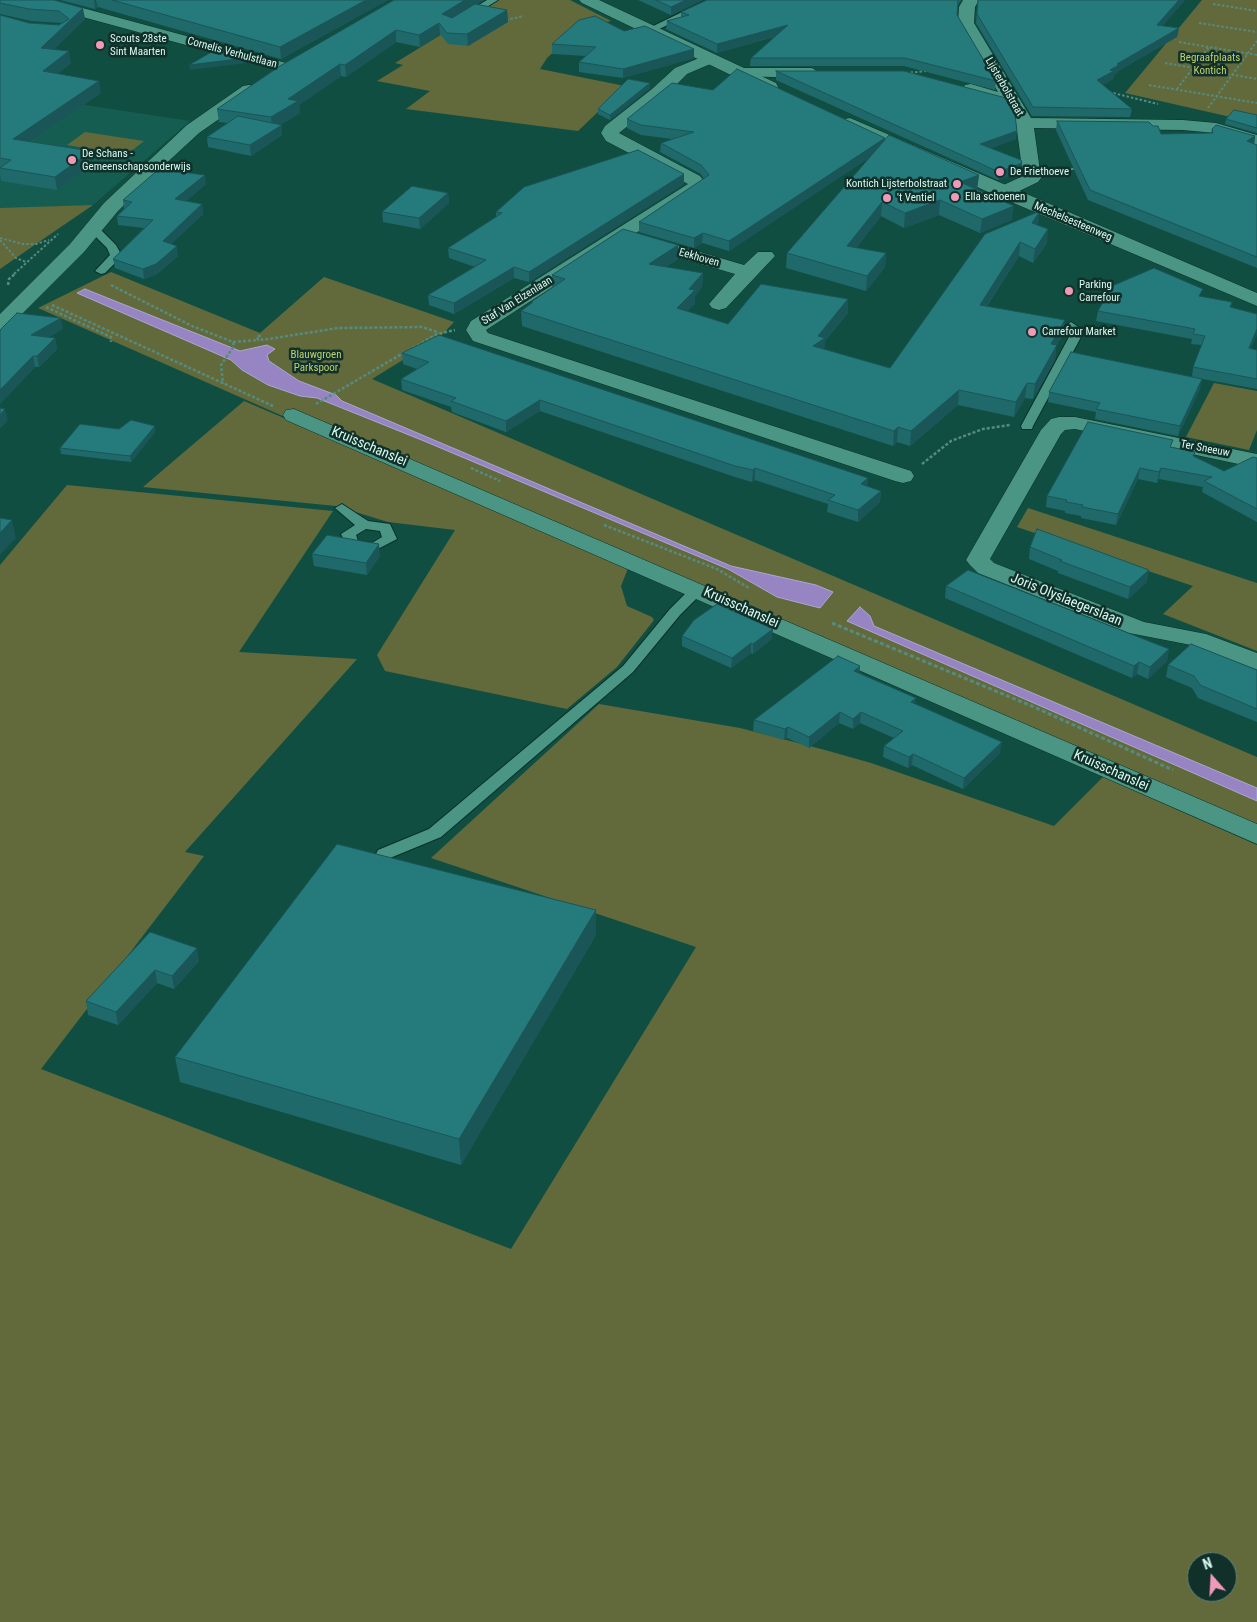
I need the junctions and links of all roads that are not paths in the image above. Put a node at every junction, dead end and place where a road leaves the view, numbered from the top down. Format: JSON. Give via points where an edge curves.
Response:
{"nodes":[{"id":1,"x":36,"y":0,"type":"edge"},
{"id":2,"x":493,"y":0,"type":"edge"},
{"id":3,"x":587,"y":0,"type":"edge"},
{"id":4,"x":598,"y":0,"type":"edge"},
{"id":5,"x":714,"y":0,"type":"edge"},
{"id":6,"x":971,"y":0,"type":"edge"},
{"id":7,"x":620,"y":14,"type":"junction"},
{"id":8,"x":456,"y":22,"type":"edge"},
{"id":9,"x":650,"y":30,"type":"junction"},
{"id":10,"x":300,"y":57,"type":"edge"},
{"id":11,"x":709,"y":59,"type":"junction"},
{"id":12,"x":284,"y":66,"type":"junction"},
{"id":13,"x":741,"y":73,"type":"junction"},
{"id":14,"x":829,"y":73,"type":"edge"},
{"id":15,"x":956,"y":86,"type":"edge"},
{"id":16,"x":785,"y":93,"type":"edge"},
{"id":17,"x":1014,"y":102,"type":"junction"},
{"id":18,"x":838,"y":118,"type":"edge"},
{"id":19,"x":1025,"y":123,"type":"junction"},
{"id":20,"x":1257,"y":140,"type":"edge"},
{"id":21,"x":1003,"y":192,"type":"junction"},
{"id":22,"x":94,"y":229,"type":"junction"},
{"id":23,"x":622,"y":235,"type":"junction"},
{"id":24,"x":765,"y":256,"type":"dead end"},
{"id":25,"x":748,"y":272,"type":"junction"},
{"id":26,"x":102,"y":276,"type":"road end"},
{"id":27,"x":1257,"y":300,"type":"edge"},
{"id":28,"x":719,"y":304,"type":"dead end"},
{"id":29,"x":0,"y":325,"type":"edge"},
{"id":30,"x":1071,"y":326,"type":"dead end"},
{"id":31,"x":294,"y":414,"type":"road end"},
{"id":32,"x":1027,"y":426,"type":"road end"},
{"id":33,"x":1257,"y":461,"type":"edge"},
{"id":34,"x":1030,"y":470,"type":"joint"},
{"id":35,"x":903,"y":476,"type":"road end"},
{"id":36,"x":342,"y":508,"type":"dead end"},
{"id":37,"x":364,"y":525,"type":"dead end"},
{"id":38,"x":698,"y":589,"type":"junction"},
{"id":39,"x":1257,"y":662,"type":"edge"},
{"id":40,"x":1257,"y":834,"type":"edge"},
{"id":41,"x":384,"y":854,"type":"edge"}],
"edges":[{"from":1,"to":12,"type":"street","name":"Cornelis Verhulstlaan"},
{"from":2,"to":8,"type":"lane"},
{"from":3,"to":7,"type":"street"},
{"from":4,"to":7,"type":"street"},
{"from":5,"to":9,"type":"lane"},
{"from":6,"to":17,"type":"street","name":"Lijsterbolstraat","via":[[966,23]]},
{"from":7,"to":9,"type":"street"},
{"from":9,"to":11,"type":"street"},
{"from":10,"to":12,"type":"street"},
{"from":11,"to":13,"type":"street"},
{"from":11,"to":23,"type":"street","name":"Staf Van Elzenlaan","via":[[681,71],[611,130],[612,137],[698,185]]},
{"from":12,"to":22,"type":"street","via":[[193,129],[111,207]]},
{"from":13,"to":14,"type":"street"},
{"from":13,"to":16,"type":"street"},
{"from":15,"to":17,"type":"street"},
{"from":17,"to":19,"type":"street","name":"Lijsterbolstraat"},
{"from":18,"to":21,"type":"street","name":"Mechelsesteenweg"},
{"from":19,"to":20,"type":"street","via":[[1183,125],[1216,128]]},
{"from":19,"to":21,"type":"street","name":"Lijsterbolstraat","via":[[1032,178]]},
{"from":21,"to":27,"type":"street","name":"Mechelsesteenweg"},
{"from":22,"to":26,"type":"lane","via":[[112,247],[116,256]]},
{"from":22,"to":29,"type":"street","via":[[36,299]]},
{"from":23,"to":25,"type":"street","name":"Eekhoven"},
{"from":23,"to":35,"type":"street","name":"Staf Van Elzenlaan","via":[[478,325],[476,330],[480,337]]},
{"from":24,"to":25,"type":"street"},
{"from":25,"to":28,"type":"street"},
{"from":30,"to":32,"type":"lane","via":[[1075,337]]},
{"from":31,"to":38,"type":"street","name":"Kruisschanslei"},
{"from":33,"to":34,"type":"street","name":"Ter Sneeuw","via":[[1064,423],[1052,430]]},
{"from":34,"to":39,"type":"street","name":"Joris Olyslaegerslaan","via":[[979,557],[982,565],[1138,628],[1197,639]]},
{"from":36,"to":37,"type":"lane"},
{"from":38,"to":40,"type":"street","name":"Kruisschanslei"},
{"from":38,"to":41,"type":"lane","via":[[628,669],[435,833]]}]}
